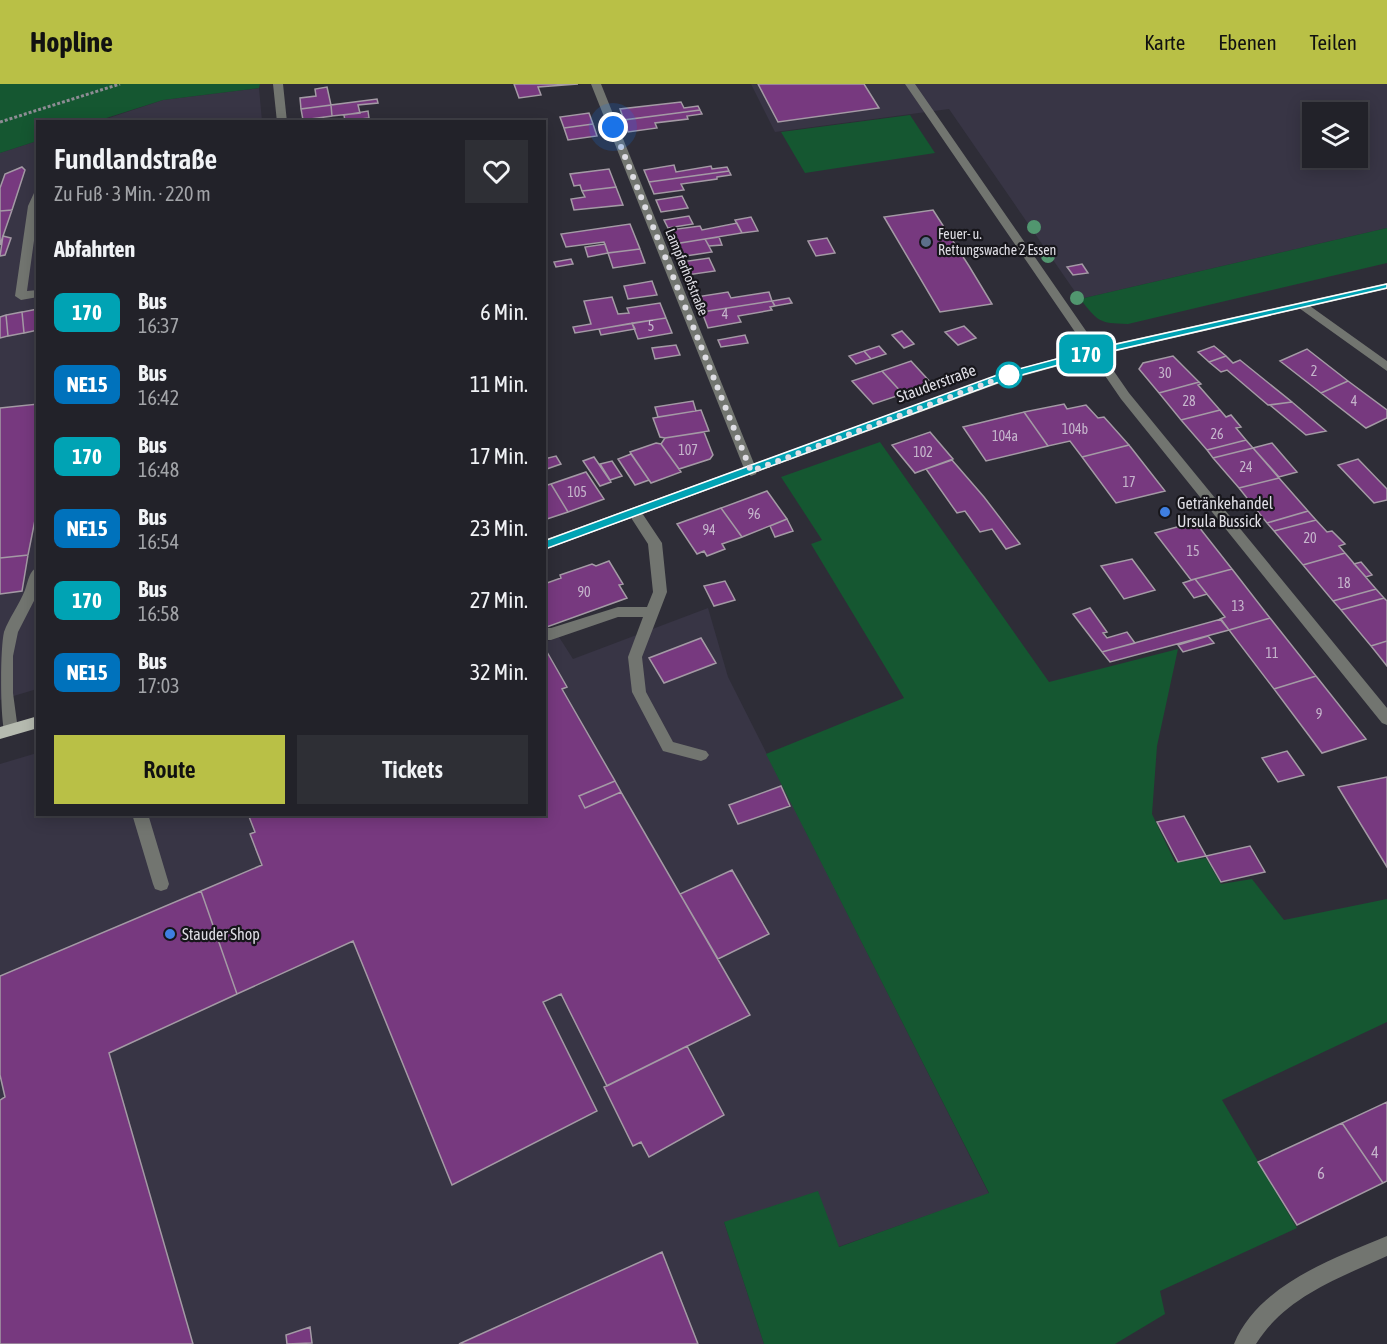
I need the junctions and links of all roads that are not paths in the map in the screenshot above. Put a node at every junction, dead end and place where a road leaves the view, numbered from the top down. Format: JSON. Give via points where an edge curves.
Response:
{"nodes":[{"id":1,"x":278,"y":84,"type":"edge"},
{"id":2,"x":596,"y":84,"type":"edge"},
{"id":3,"x":910,"y":84,"type":"edge"},
{"id":4,"x":282,"y":120,"type":"edge"},
{"id":5,"x":36,"y":199,"type":"edge"},
{"id":6,"x":1387,"y":286,"type":"edge"},
{"id":7,"x":36,"y":293,"type":"edge"},
{"id":8,"x":1303,"y":305,"type":"junction"},
{"id":9,"x":1094,"y":352,"type":"junction"},
{"id":10,"x":1387,"y":368,"type":"edge"},
{"id":11,"x":751,"y":471,"type":"junction"},
{"id":12,"x":635,"y":513,"type":"junction"},
{"id":13,"x":546,"y":544,"type":"edge"},
{"id":14,"x":36,"y":578,"type":"edge"},
{"id":15,"x":652,"y":612,"type":"junction"},
{"id":16,"x":17,"y":620,"type":"junction"},
{"id":17,"x":0,"y":621,"type":"edge"},
{"id":18,"x":546,"y":634,"type":"edge"},
{"id":19,"x":1387,"y":719,"type":"edge"},
{"id":20,"x":36,"y":723,"type":"edge"},
{"id":21,"x":5,"y":731,"type":"edge"},
{"id":22,"x":701,"y":754,"type":"dead end"},
{"id":23,"x":141,"y":816,"type":"edge"},
{"id":24,"x":161,"y":884,"type":"dead end"},
{"id":25,"x":1387,"y":1246,"type":"edge"},
{"id":26,"x":1244,"y":1344,"type":"edge"}],
"edges":[{"from":1,"to":4,"type":"street"},
{"from":2,"to":11,"type":"street","name":"Lampferhofstraße"},
{"from":3,"to":9,"type":"street"},
{"from":5,"to":7,"type":"street","via":[[21,296]]},
{"from":6,"to":8,"type":"main road","name":"Stauderstraße"},
{"from":8,"to":9,"type":"main road","name":"Stauderstraße"},
{"from":8,"to":10,"type":"street"},
{"from":9,"to":11,"type":"main road","name":"Stauderstraße","via":[[1004,377]]},
{"from":9,"to":19,"type":"street","via":[[1125,396]]},
{"from":11,"to":12,"type":"main road","name":"Stauderstraße"},
{"from":12,"to":13,"type":"main road","name":"Stauderstraße"},
{"from":12,"to":15,"type":"street","via":[[655,543],[660,592]]},
{"from":14,"to":16,"type":"street"},
{"from":15,"to":18,"type":"street","via":[[618,612]]},
{"from":15,"to":22,"type":"street","via":[[635,657],[639,692],[668,747]]},
{"from":16,"to":17,"type":"street"},
{"from":16,"to":21,"type":"street","via":[[7,648]]},
{"from":20,"to":21,"type":"main road"},
{"from":23,"to":24,"type":"street"},
{"from":25,"to":26,"type":"street","via":[[1290,1295],[1265,1315]]}]}
